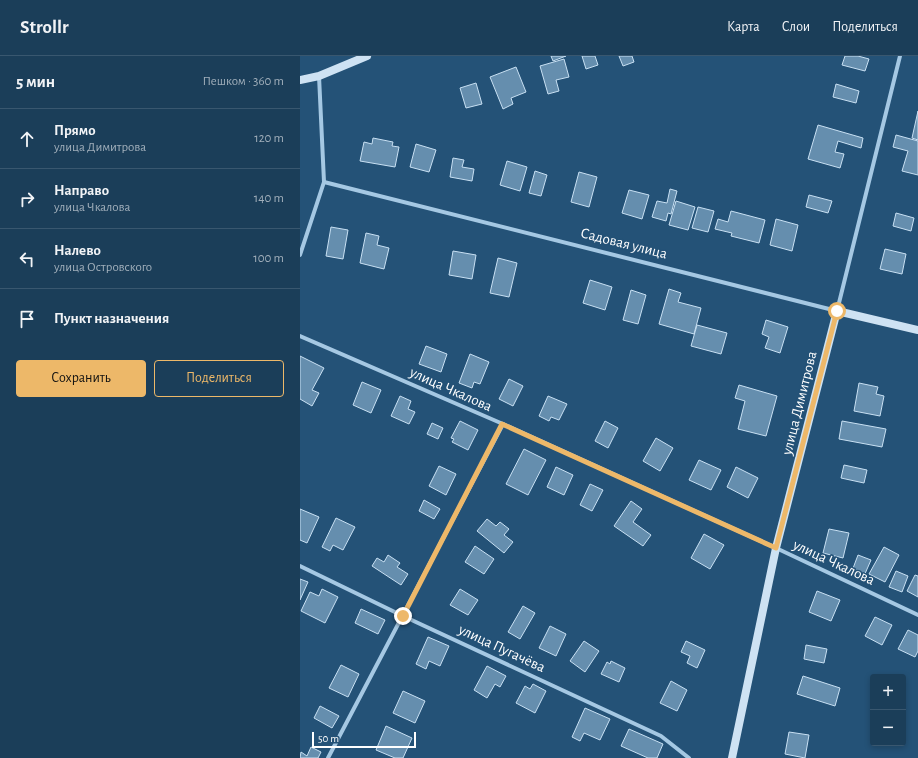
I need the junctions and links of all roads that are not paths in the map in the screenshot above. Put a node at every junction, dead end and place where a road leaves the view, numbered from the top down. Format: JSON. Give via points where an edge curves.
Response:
{"nodes":[{"id":1,"x":368,"y":56,"type":"edge"},
{"id":2,"x":900,"y":56,"type":"edge"},
{"id":3,"x":319,"y":76,"type":"junction"},
{"id":4,"x":300,"y":80,"type":"edge"},
{"id":5,"x":324,"y":182,"type":"junction"},
{"id":6,"x":300,"y":255,"type":"edge"},
{"id":7,"x":837,"y":311,"type":"junction"},
{"id":8,"x":918,"y":330,"type":"edge"},
{"id":9,"x":300,"y":336,"type":"edge"},
{"id":10,"x":502,"y":424,"type":"junction"},
{"id":11,"x":776,"y":548,"type":"junction"},
{"id":12,"x":300,"y":566,"type":"edge"},
{"id":13,"x":918,"y":615,"type":"edge"},
{"id":14,"x":403,"y":616,"type":"junction"},
{"id":15,"x":328,"y":758,"type":"edge"},
{"id":16,"x":689,"y":758,"type":"edge"},
{"id":17,"x":732,"y":758,"type":"edge"}],
"edges":[{"from":1,"to":3,"type":"street"},
{"from":2,"to":7,"type":"street","name":"улица Димитрова"},
{"from":3,"to":4,"type":"street"},
{"from":3,"to":5,"type":"street"},
{"from":5,"to":6,"type":"street"},
{"from":5,"to":7,"type":"street","name":"Садовая улица"},
{"from":7,"to":8,"type":"street","name":"Садовая улица"},
{"from":7,"to":11,"type":"street","name":"улица Димитрова"},
{"from":9,"to":10,"type":"street","name":"улица Чкалова"},
{"from":10,"to":11,"type":"street","name":"улица Чкалова"},
{"from":10,"to":14,"type":"street"},
{"from":11,"to":13,"type":"street","name":"улица Чкалова"},
{"from":11,"to":17,"type":"street","name":"улица Димитрова"},
{"from":12,"to":14,"type":"street","name":"улица Пугачёва"},
{"from":14,"to":15,"type":"street"},
{"from":14,"to":16,"type":"street","name":"улица Пугачёва","via":[[661,736]]}]}
